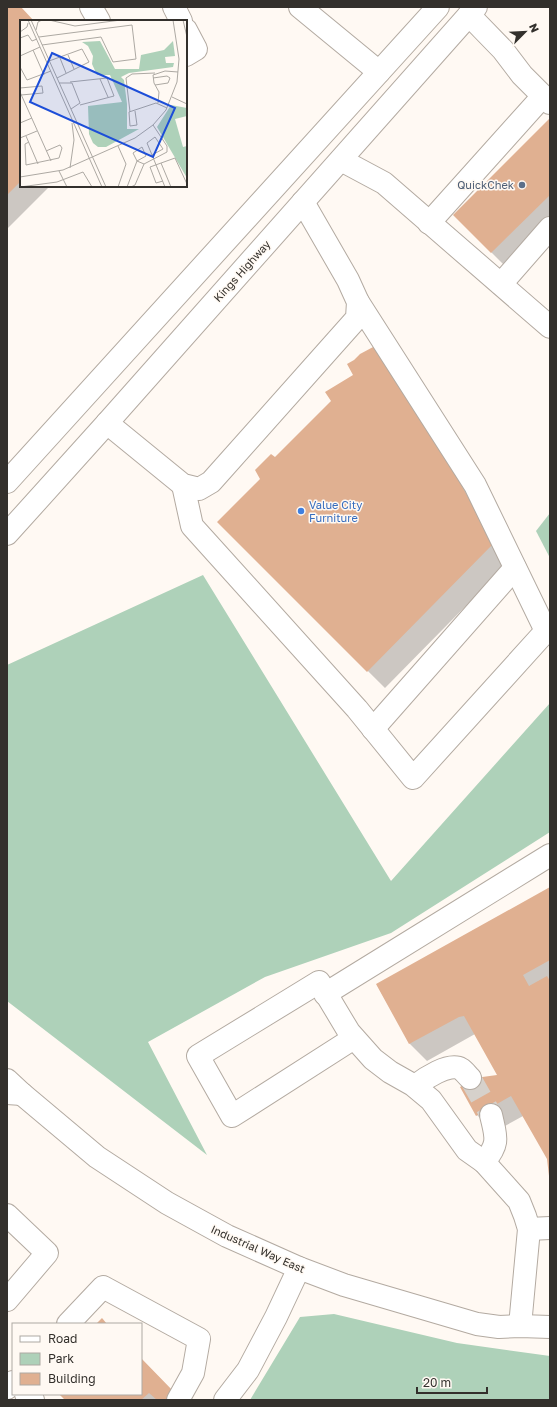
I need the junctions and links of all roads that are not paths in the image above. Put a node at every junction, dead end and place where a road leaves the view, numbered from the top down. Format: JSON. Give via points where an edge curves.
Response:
{"nodes":[{"id":1,"x":91,"y":7,"type":"edge"},
{"id":2,"x":174,"y":7,"type":"edge"},
{"id":3,"x":438,"y":7,"type":"edge"},
{"id":4,"x":315,"y":11,"type":"edge"},
{"id":5,"x":473,"y":11,"type":"edge"},
{"id":6,"x":98,"y":20,"type":"edge"},
{"id":7,"x":180,"y":20,"type":"edge"},
{"id":8,"x":187,"y":32,"type":"edge"},
{"id":9,"x":187,"y":54,"type":"edge"},
{"id":10,"x":379,"y":72,"type":"junction"},
{"id":11,"x":547,"y":100,"type":"edge"},
{"id":12,"x":341,"y":160,"type":"junction"},
{"id":13,"x":304,"y":202,"type":"junction"},
{"id":14,"x":429,"y":223,"type":"junction"},
{"id":15,"x":550,"y":228,"type":"edge"},
{"id":16,"x":501,"y":284,"type":"junction"},
{"id":17,"x":358,"y":302,"type":"junction"},
{"id":18,"x":550,"y":327,"type":"edge"},
{"id":19,"x":108,"y":423,"type":"junction"},
{"id":20,"x":11,"y":476,"type":"edge"},
{"id":21,"x":183,"y":486,"type":"junction"},
{"id":22,"x":7,"y":534,"type":"edge"},
{"id":23,"x":515,"y":568,"type":"junction"},
{"id":24,"x":373,"y":729,"type":"junction"},
{"id":25,"x":550,"y":855,"type":"edge"},
{"id":26,"x":325,"y":994,"type":"junction"},
{"id":27,"x":354,"y":1038,"type":"junction"},
{"id":28,"x":470,"y":1078,"type":"tunnel mouth"},
{"id":29,"x":415,"y":1086,"type":"junction"},
{"id":30,"x":12,"y":1089,"type":"edge"},
{"id":31,"x":491,"y":1115,"type":"tunnel mouth"},
{"id":32,"x":484,"y":1162,"type":"junction"},
{"id":33,"x":7,"y":1215,"type":"edge"},
{"id":34,"x":550,"y":1228,"type":"edge"},
{"id":35,"x":528,"y":1229,"type":"junction"},
{"id":36,"x":299,"y":1268,"type":"junction"},
{"id":37,"x":7,"y":1300,"type":"edge"},
{"id":38,"x":69,"y":1323,"type":"edge"},
{"id":39,"x":520,"y":1326,"type":"junction"},
{"id":40,"x":550,"y":1327,"type":"edge"},
{"id":41,"x":178,"y":1400,"type":"edge"},
{"id":42,"x":225,"y":1400,"type":"edge"}],
"edges":[{"from":1,"to":6,"type":"main road"},
{"from":2,"to":7,"type":"main road"},
{"from":3,"to":10,"type":"main road"},
{"from":4,"to":10,"type":"main road"},
{"from":5,"to":11,"type":"main road","via":[[522,75]]},
{"from":5,"to":12,"type":"main road","name":"Kings Highway"},
{"from":8,"to":9,"type":"main road","via":[[196,49]]},
{"from":10,"to":20,"type":"main road"},
{"from":11,"to":14,"type":"main road"},
{"from":12,"to":13,"type":"main road","name":"Kings Highway"},
{"from":12,"to":14,"type":"main road","via":[[384,183]]},
{"from":13,"to":17,"type":"main road"},
{"from":13,"to":19,"type":"main road","name":"Kings Highway"},
{"from":14,"to":16,"type":"main road"},
{"from":15,"to":16,"type":"main road"},
{"from":16,"to":18,"type":"main road"},
{"from":17,"to":21,"type":"main road","via":[[357,318],[211,482],[199,489]]},
{"from":17,"to":23,"type":"main road","via":[[475,485]]},
{"from":19,"to":21,"type":"main road"},
{"from":19,"to":22,"type":"main road","name":"Kings Highway"},
{"from":21,"to":24,"type":"main road","via":[[192,526]]},
{"from":23,"to":24,"type":"main road"},
{"from":23,"to":24,"type":"main road","via":[[546,631],[413,778]]},
{"from":25,"to":26,"type":"main road"},
{"from":26,"to":27,"type":"main road"},
{"from":26,"to":27,"type":"main road","via":[[319,982],[198,1056],[232,1116]]},
{"from":27,"to":29,"type":"main road","via":[[373,1059]]},
{"from":28,"to":29,"type":"main road","via":[[454,1067],[426,1078]]},
{"from":29,"to":32,"type":"main road","via":[[431,1100],[467,1150]]},
{"from":30,"to":36,"type":"main road","name":"Industrial Way East","via":[[96,1157],[167,1204],[227,1236]]},
{"from":31,"to":32,"type":"main road","via":[[496,1141],[493,1151]]},
{"from":32,"to":35,"type":"main road","via":[[519,1202]]},
{"from":33,"to":37,"type":"main road","via":[[47,1253]]},
{"from":34,"to":35,"type":"main road"},
{"from":35,"to":39,"type":"main road"},
{"from":36,"to":39,"type":"main road","name":"Industrial Way East","via":[[477,1324],[499,1328]]},
{"from":36,"to":42,"type":"main road","via":[[248,1370]]},
{"from":38,"to":41,"type":"main road","via":[[103,1287],[199,1339],[193,1373]]},
{"from":39,"to":40,"type":"main road","name":"Industrial Way East"}]}
